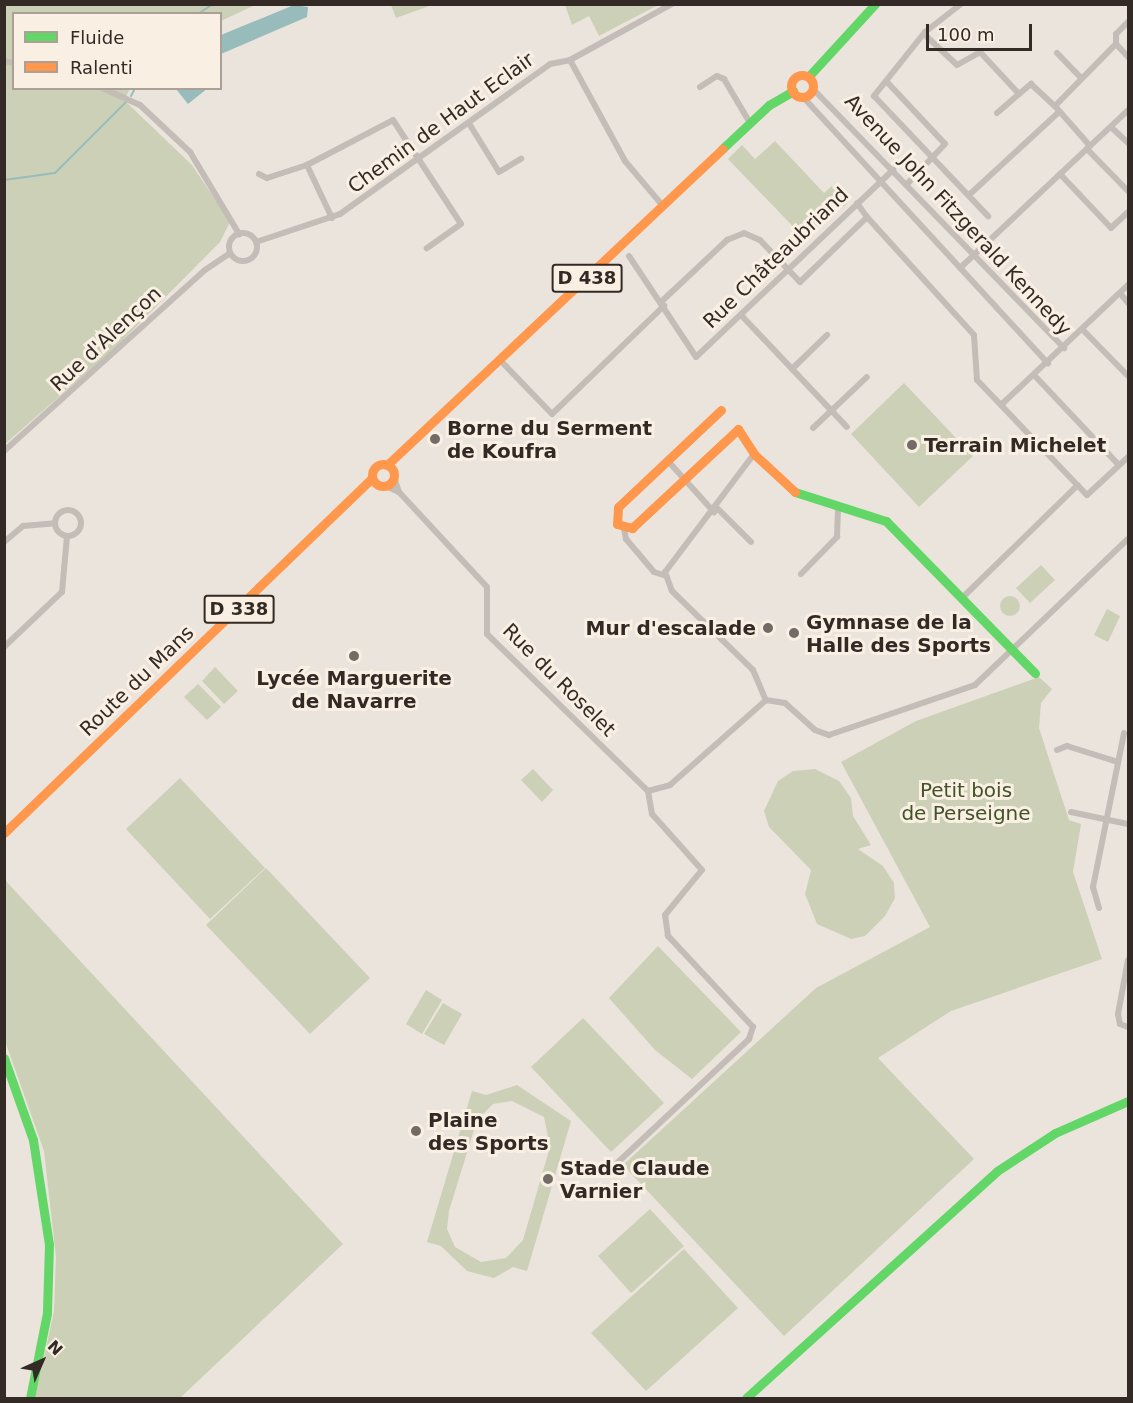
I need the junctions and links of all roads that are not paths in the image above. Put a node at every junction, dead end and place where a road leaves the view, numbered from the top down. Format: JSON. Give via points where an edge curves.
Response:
{"nodes":[{"id":1,"x":672,"y":4,"type":"edge"},
{"id":2,"x":875,"y":4,"type":"edge"},
{"id":3,"x":961,"y":4,"type":"edge"},
{"id":4,"x":1128,"y":22,"type":"edge"},
{"id":5,"x":924,"y":34,"type":"junction"},
{"id":6,"x":1116,"y":44,"type":"junction"},
{"id":7,"x":1057,"y":53,"type":"dead end"},
{"id":8,"x":1128,"y":57,"type":"edge"},
{"id":9,"x":570,"y":60,"type":"junction"},
{"id":10,"x":809,"y":76,"type":"junction"},
{"id":11,"x":1081,"y":78,"type":"junction"},
{"id":12,"x":888,"y":83,"type":"junction"},
{"id":13,"x":700,"y":87,"type":"dead end"},
{"id":14,"x":813,"y":89,"type":"junction"},
{"id":15,"x":106,"y":90,"type":"edge"},
{"id":16,"x":793,"y":91,"type":"junction"},
{"id":17,"x":1019,"y":94,"type":"junction"},
{"id":18,"x":803,"y":97,"type":"junction"},
{"id":19,"x":1057,"y":110,"type":"junction"},
{"id":20,"x":1128,"y":110,"type":"edge"},
{"id":21,"x":997,"y":113,"type":"dead end"},
{"id":22,"x":750,"y":123,"type":"junction"},
{"id":23,"x":470,"y":125,"type":"junction"},
{"id":24,"x":1111,"y":127,"type":"junction"},
{"id":25,"x":1128,"y":143,"type":"edge"},
{"id":26,"x":1088,"y":147,"type":"junction"},
{"id":27,"x":932,"y":158,"type":"junction"},
{"id":28,"x":422,"y":159,"type":"junction"},
{"id":29,"x":521,"y":159,"type":"dead end"},
{"id":30,"x":307,"y":165,"type":"junction"},
{"id":31,"x":893,"y":170,"type":"junction"},
{"id":32,"x":259,"y":174,"type":"dead end"},
{"id":33,"x":1060,"y":174,"type":"junction"},
{"id":34,"x":879,"y":184,"type":"junction"},
{"id":35,"x":908,"y":184,"type":"junction"},
{"id":36,"x":1128,"y":191,"type":"edge"},
{"id":37,"x":969,"y":195,"type":"junction"},
{"id":38,"x":857,"y":203,"type":"junction"},
{"id":39,"x":664,"y":206,"type":"junction"},
{"id":40,"x":1128,"y":212,"type":"edge"},
{"id":41,"x":988,"y":216,"type":"dead end"},
{"id":42,"x":332,"y":218,"type":"junction"},
{"id":43,"x":867,"y":218,"type":"junction"},
{"id":44,"x":239,"y":234,"type":"junction"},
{"id":45,"x":256,"y":242,"type":"junction"},
{"id":46,"x":427,"y":248,"type":"dead end"},
{"id":47,"x":230,"y":253,"type":"junction"},
{"id":48,"x":973,"y":254,"type":"junction"},
{"id":49,"x":629,"y":256,"type":"dead end"},
{"id":50,"x":960,"y":268,"type":"junction"},
{"id":51,"x":787,"y":269,"type":"junction"},
{"id":52,"x":1128,"y":285,"type":"edge"},
{"id":53,"x":1120,"y":293,"type":"junction"},
{"id":54,"x":1128,"y":303,"type":"edge"},
{"id":55,"x":662,"y":304,"type":"junction"},
{"id":56,"x":741,"y":315,"type":"junction"},
{"id":57,"x":1083,"y":330,"type":"junction"},
{"id":58,"x":827,"y":335,"type":"dead end"},
{"id":59,"x":1064,"y":348,"type":"junction"},
{"id":60,"x":500,"y":360,"type":"junction"},
{"id":61,"x":1048,"y":363,"type":"junction"},
{"id":62,"x":792,"y":369,"type":"junction"},
{"id":63,"x":1035,"y":376,"type":"junction"},
{"id":64,"x":1128,"y":376,"type":"edge"},
{"id":65,"x":867,"y":377,"type":"dead end"},
{"id":66,"x":1001,"y":405,"type":"junction"},
{"id":67,"x":721,"y":410,"type":"dead end"},
{"id":68,"x":831,"y":411,"type":"junction"},
{"id":69,"x":847,"y":427,"type":"dead end"},
{"id":70,"x":813,"y":428,"type":"dead end"},
{"id":71,"x":4,"y":451,"type":"edge"},
{"id":72,"x":754,"y":454,"type":"junction"},
{"id":73,"x":1128,"y":457,"type":"edge"},
{"id":74,"x":668,"y":461,"type":"junction"},
{"id":75,"x":1117,"y":463,"type":"junction"},
{"id":76,"x":391,"y":471,"type":"junction"},
{"id":77,"x":684,"y":479,"type":"junction"},
{"id":78,"x":379,"y":483,"type":"junction"},
{"id":79,"x":1078,"y":485,"type":"junction"},
{"id":80,"x":399,"y":492,"type":"junction"},
{"id":81,"x":838,"y":508,"type":"junction"},
{"id":82,"x":716,"y":510,"type":"junction"},
{"id":83,"x":55,"y":523,"type":"junction"},
{"id":84,"x":620,"y":526,"type":"junction"},
{"id":85,"x":67,"y":536,"type":"junction"},
{"id":86,"x":1128,"y":539,"type":"edge"},
{"id":87,"x":4,"y":542,"type":"edge"},
{"id":88,"x":751,"y":542,"type":"dead end"},
{"id":89,"x":801,"y":574,"type":"dead end"},
{"id":90,"x":666,"y":576,"type":"junction"},
{"id":91,"x":961,"y":599,"type":"junction"},
{"id":92,"x":4,"y":647,"type":"edge"},
{"id":93,"x":1012,"y":653,"type":"junction"},
{"id":94,"x":1035,"y":673,"type":"dead end"},
{"id":95,"x":766,"y":700,"type":"junction"},
{"id":96,"x":1124,"y":733,"type":"dead end"},
{"id":97,"x":1057,"y":750,"type":"dead end"},
{"id":98,"x":1118,"y":762,"type":"junction"},
{"id":99,"x":648,"y":791,"type":"junction"},
{"id":100,"x":1071,"y":812,"type":"dead end"},
{"id":101,"x":1106,"y":820,"type":"junction"},
{"id":102,"x":1128,"y":824,"type":"edge"},
{"id":103,"x":4,"y":833,"type":"edge"},
{"id":104,"x":1099,"y":908,"type":"dead end"},
{"id":105,"x":1128,"y":960,"type":"edge"},
{"id":106,"x":1128,"y":1027,"type":"edge"},
{"id":107,"x":4,"y":1058,"type":"edge"},
{"id":108,"x":4,"y":1067,"type":"edge"},
{"id":109,"x":1128,"y":1101,"type":"edge"},
{"id":110,"x":22,"y":1107,"type":"junction"},
{"id":111,"x":615,"y":1165,"type":"dead end"},
{"id":112,"x":30,"y":1398,"type":"edge"},
{"id":113,"x":746,"y":1398,"type":"edge"}],
"edges":[{"from":1,"to":9,"type":"street","name":"Chemin de Haut Eclair"},
{"from":2,"to":10,"type":"main road"},
{"from":3,"to":5,"type":"street"},
{"from":4,"to":6,"type":"street","via":[[1116,34]]},
{"from":5,"to":12,"type":"street"},
{"from":5,"to":17,"type":"street","via":[[957,65],[980,52]]},
{"from":6,"to":8,"type":"street"},
{"from":6,"to":11,"type":"street"},
{"from":7,"to":11,"type":"street"},
{"from":9,"to":23,"type":"street","name":"Chemin de Haut Eclair","via":[[550,64]]},
{"from":9,"to":39,"type":"street","via":[[625,161]]},
{"from":10,"to":14,"type":"main road"},
{"from":10,"to":16,"type":"main road","via":[[796,76]]},
{"from":11,"to":19,"type":"street"},
{"from":12,"to":27,"type":"street","via":[[945,144]]},
{"from":12,"to":27,"type":"street","via":[[874,96]]},
{"from":13,"to":22,"type":"street","via":[[717,76],[724,79]]},
{"from":14,"to":18,"type":"main road"},
{"from":14,"to":31,"type":"street","name":"Avenue John Fitzgerald Kennedy"},
{"from":15,"to":44,"type":"street","via":[[140,105],[190,152]]},
{"from":16,"to":18,"type":"main road"},
{"from":16,"to":22,"type":"main road","number":"D 438"},
{"from":17,"to":19,"type":"street","via":[[1031,84]]},
{"from":17,"to":21,"type":"street"},
{"from":18,"to":34,"type":"street","name":"Avenue John Fitzgerald Kennedy"},
{"from":19,"to":26,"type":"street"},
{"from":19,"to":37,"type":"street"},
{"from":20,"to":24,"type":"street"},
{"from":22,"to":39,"type":"main road","number":"D 438"},
{"from":23,"to":28,"type":"street","name":"Chemin de Haut Eclair"},
{"from":23,"to":29,"type":"street","via":[[499,172]]},
{"from":24,"to":25,"type":"street"},
{"from":24,"to":26,"type":"street"},
{"from":26,"to":33,"type":"street"},
{"from":26,"to":36,"type":"street"},
{"from":27,"to":35,"type":"street"},
{"from":27,"to":37,"type":"street"},
{"from":28,"to":30,"type":"street","via":[[399,124],[386,121]]},
{"from":28,"to":42,"type":"street","name":"Chemin de Haut Eclair"},
{"from":28,"to":46,"type":"street","via":[[461,224]]},
{"from":30,"to":32,"type":"street","via":[[267,178]]},
{"from":30,"to":42,"type":"street"},
{"from":31,"to":34,"type":"street","name":"Rue Châteaubriand"},
{"from":31,"to":35,"type":"street","name":"Avenue John Fitzgerald Kennedy"},
{"from":33,"to":40,"type":"street","via":[[1111,228]]},
{"from":33,"to":48,"type":"street"},
{"from":34,"to":38,"type":"street","name":"Rue Châteaubriand"},
{"from":34,"to":50,"type":"street","name":"Avenue John Fitzgerald Kennedy"},
{"from":35,"to":48,"type":"street","name":"Avenue John Fitzgerald Kennedy"},
{"from":37,"to":41,"type":"street"},
{"from":38,"to":43,"type":"street"},
{"from":38,"to":51,"type":"street","name":"Rue Châteaubriand"},
{"from":39,"to":60,"type":"main road","number":"D 438"},
{"from":42,"to":45,"type":"street","name":"Chemin de Haut Eclair"},
{"from":43,"to":51,"type":"street","via":[[800,282]]},
{"from":43,"to":66,"type":"street","via":[[974,335],[977,380]]},
{"from":44,"to":45,"type":"street"},
{"from":44,"to":47,"type":"street","via":[[230,241]]},
{"from":45,"to":47,"type":"street","via":[[248,260]]},
{"from":47,"to":71,"type":"street","name":"Rue d'Alençon","via":[[205,270]]},
{"from":48,"to":50,"type":"street"},
{"from":48,"to":59,"type":"street","name":"Avenue John Fitzgerald Kennedy"},
{"from":49,"to":55,"type":"street"},
{"from":50,"to":61,"type":"street","name":"Avenue John Fitzgerald Kennedy"},
{"from":51,"to":55,"type":"street","via":[[760,240],[735,235]]},
{"from":51,"to":56,"type":"street","name":"Rue Châteaubriand"},
{"from":52,"to":53,"type":"street"},
{"from":53,"to":54,"type":"street"},
{"from":53,"to":57,"type":"street"},
{"from":55,"to":56,"type":"street","name":"Rue Châteaubriand","via":[[696,357]]},
{"from":55,"to":60,"type":"street","via":[[552,414]]},
{"from":56,"to":62,"type":"street"},
{"from":57,"to":59,"type":"street"},
{"from":57,"to":64,"type":"street"},
{"from":58,"to":62,"type":"street"},
{"from":59,"to":61,"type":"street","name":"Avenue John Fitzgerald Kennedy"},
{"from":60,"to":76,"type":"main road","number":"D 438","via":[[405,452]]},
{"from":61,"to":63,"type":"street"},
{"from":62,"to":68,"type":"street"},
{"from":63,"to":66,"type":"street"},
{"from":63,"to":75,"type":"street"},
{"from":65,"to":68,"type":"street"},
{"from":66,"to":79,"type":"street"},
{"from":67,"to":74,"type":"main road"},
{"from":68,"to":69,"type":"street"},
{"from":68,"to":70,"type":"street"},
{"from":72,"to":77,"type":"main road","via":[[738,429]]},
{"from":72,"to":81,"type":"main road","via":[[801,497]]},
{"from":72,"to":82,"type":"street"},
{"from":73,"to":75,"type":"street"},
{"from":74,"to":77,"type":"street"},
{"from":74,"to":84,"type":"main road","via":[[618,507]]},
{"from":75,"to":79,"type":"street","via":[[1087,495]]},
{"from":76,"to":78,"type":"main road"},
{"from":76,"to":78,"type":"main road","via":[[377,466]]},
{"from":76,"to":80,"type":"street","name":"Rue du Roselet"},
{"from":77,"to":82,"type":"street"},
{"from":77,"to":84,"type":"main road","via":[[632,528]]},
{"from":78,"to":80,"type":"street","name":"Rue du Roselet"},
{"from":78,"to":103,"type":"main road","name":"Route du Mans","number":"D 338","via":[[348,506]]},
{"from":79,"to":91,"type":"street"},
{"from":80,"to":99,"type":"street","name":"Rue du Roselet","via":[[487,587],[488,634]]},
{"from":81,"to":89,"type":"street","via":[[837,537]]},
{"from":81,"to":91,"type":"main road","via":[[874,513]]},
{"from":82,"to":88,"type":"street"},
{"from":82,"to":90,"type":"street"},
{"from":83,"to":85,"type":"street"},
{"from":83,"to":85,"type":"street","via":[[64,510],[78,513],[81,526]]},
{"from":83,"to":87,"type":"street","via":[[23,526]]},
{"from":84,"to":90,"type":"street","via":[[654,572]]},
{"from":85,"to":92,"type":"street","via":[[62,592]]},
{"from":86,"to":93,"type":"street"},
{"from":90,"to":95,"type":"street","via":[[672,591],[753,670]]},
{"from":91,"to":93,"type":"main road"},
{"from":93,"to":94,"type":"main road"},
{"from":93,"to":95,"type":"street","via":[[975,686],[838,733],[823,734],[784,702]]},
{"from":95,"to":99,"type":"street","via":[[670,785]]},
{"from":96,"to":98,"type":"street"},
{"from":97,"to":98,"type":"street","via":[[1067,746]]},
{"from":98,"to":101,"type":"street"},
{"from":99,"to":111,"type":"street","via":[[652,814],[702,870],[665,915],[668,936],[753,1027],[749,1038]]},
{"from":100,"to":101,"type":"street"},
{"from":101,"to":102,"type":"street"},
{"from":101,"to":104,"type":"street","via":[[1093,887]]},
{"from":105,"to":106,"type":"street","via":[[1120,1024]]},
{"from":107,"to":110,"type":"main road"},
{"from":108,"to":110,"type":"main road"},
{"from":109,"to":113,"type":"main road","via":[[1055,1133],[997,1171]]},
{"from":110,"to":112,"type":"main road","via":[[42,1175],[49,1244],[47,1313]]}]}
